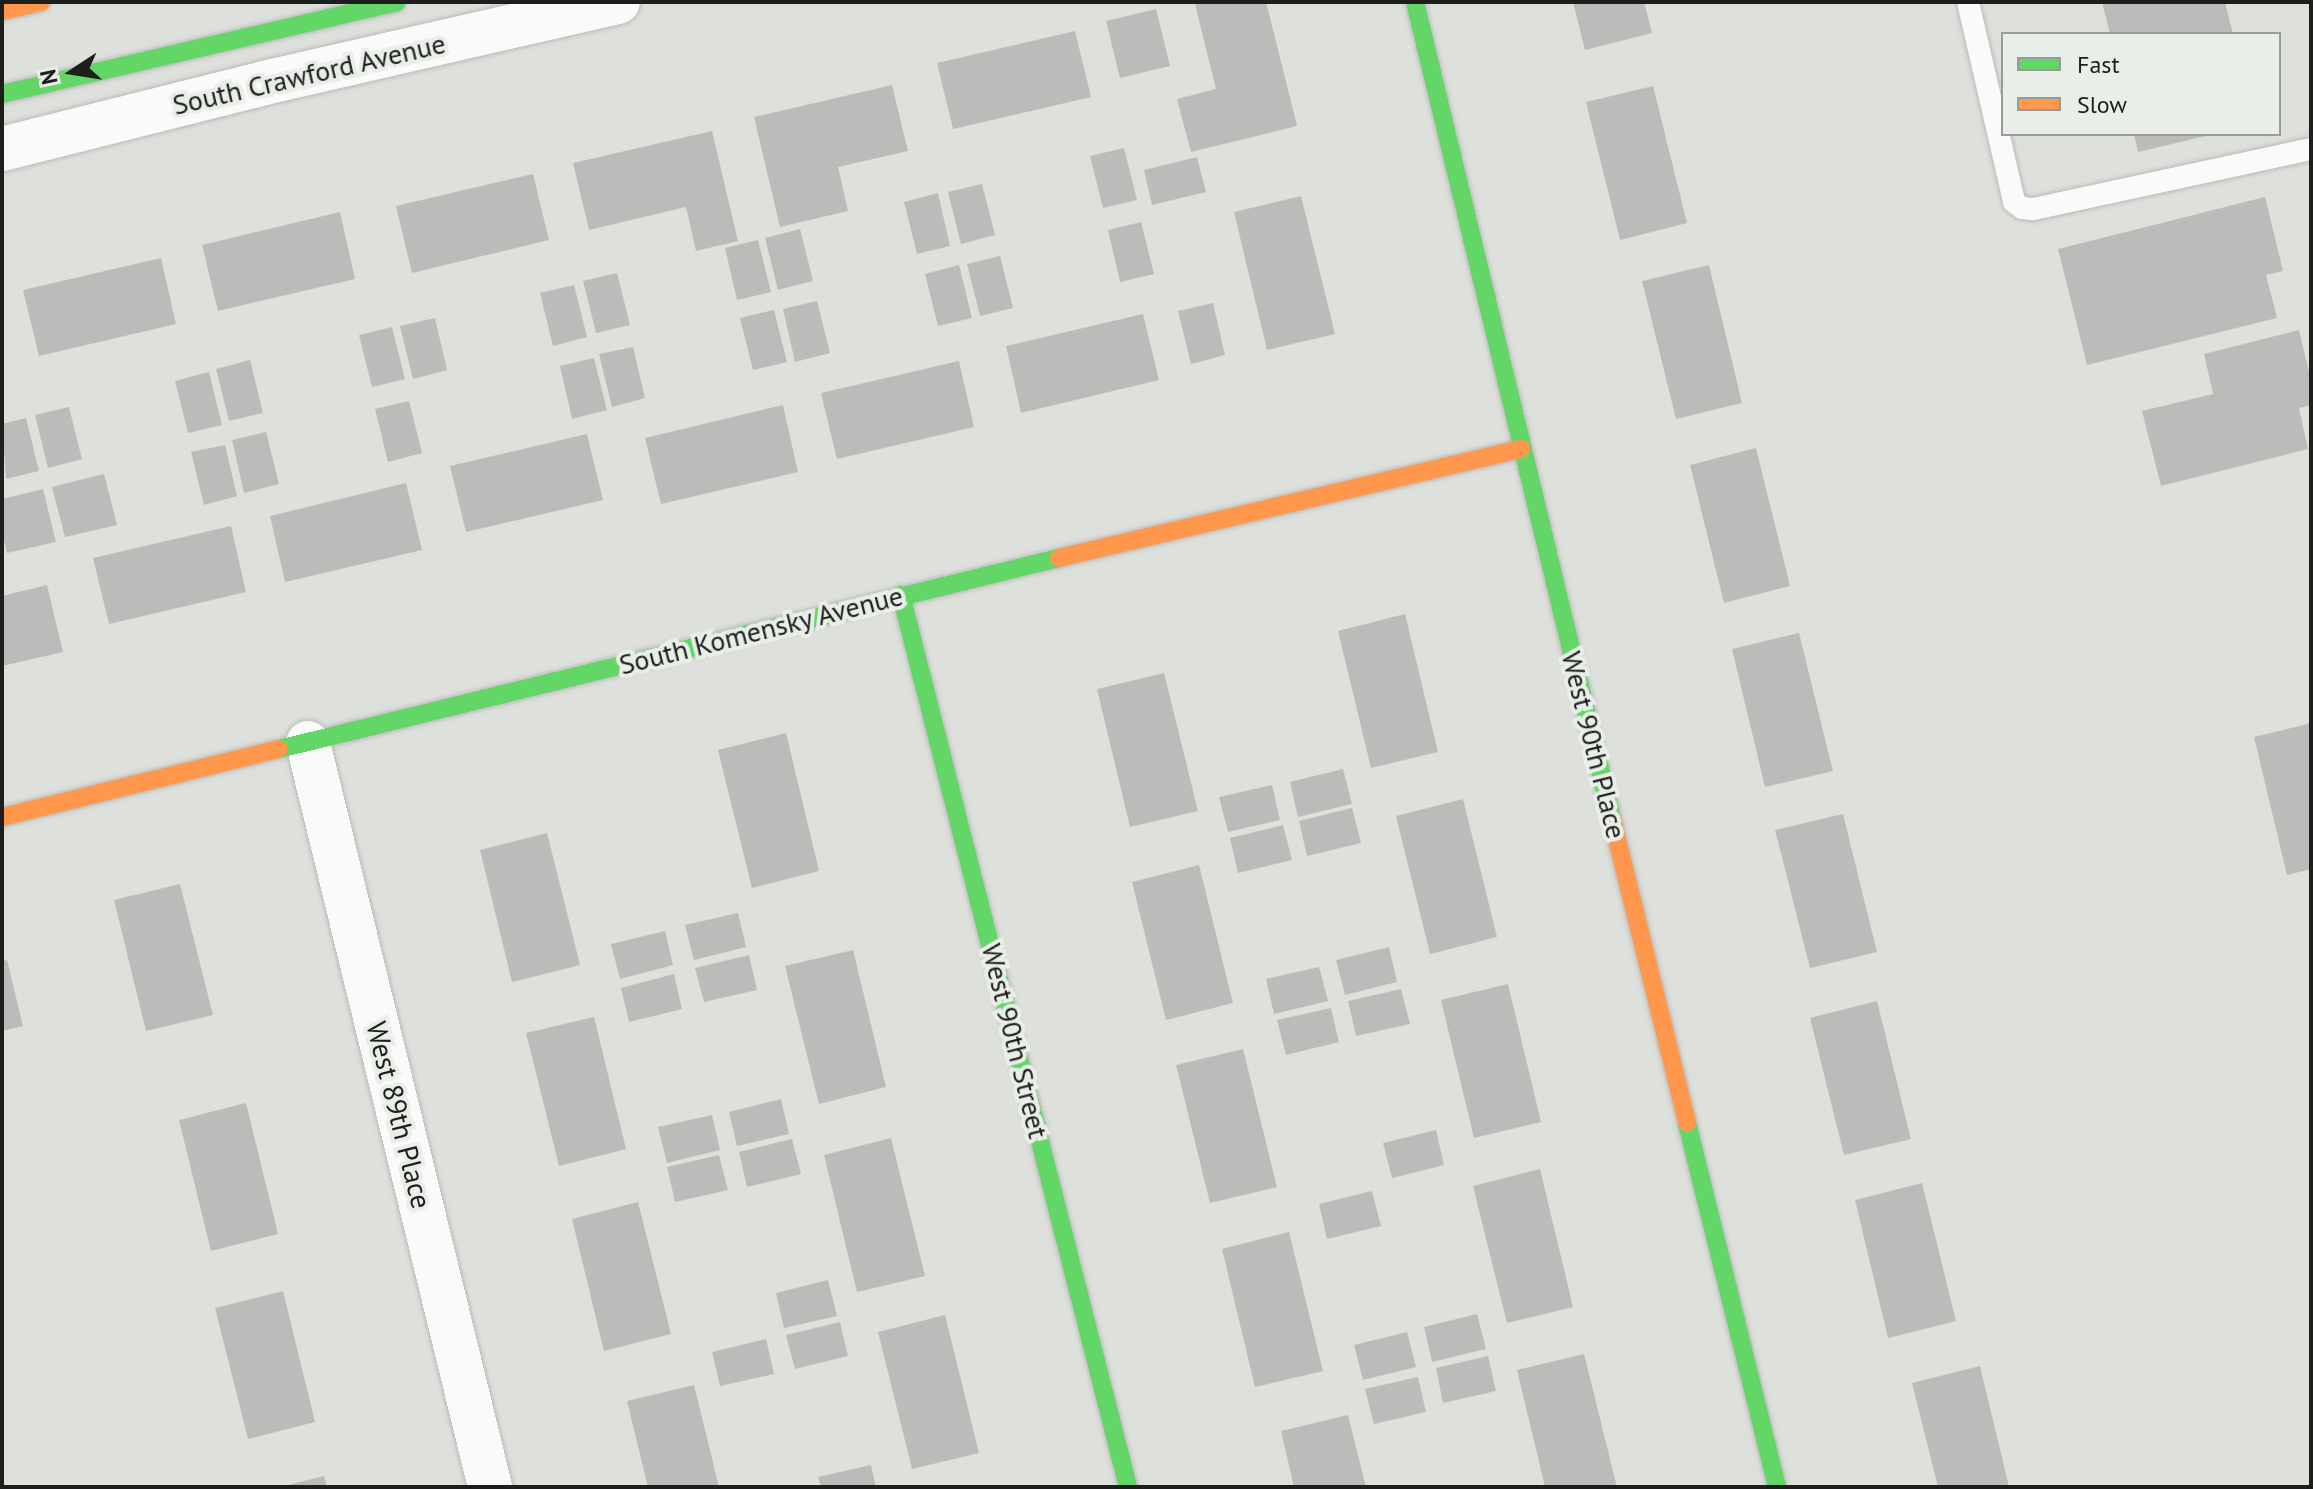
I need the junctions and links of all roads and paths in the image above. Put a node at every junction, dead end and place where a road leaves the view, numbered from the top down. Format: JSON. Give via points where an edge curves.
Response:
{"nodes":[{"id":1,"x":41,"y":2,"type":"edge"},
{"id":2,"x":396,"y":2,"type":"edge"},
{"id":3,"x":618,"y":2,"type":"edge"},
{"id":4,"x":1415,"y":2,"type":"edge"},
{"id":5,"x":1968,"y":2,"type":"edge"},
{"id":6,"x":2,"y":11,"type":"edge"},
{"id":7,"x":2,"y":94,"type":"edge"},
{"id":8,"x":2,"y":149,"type":"edge"},
{"id":9,"x":2311,"y":149,"type":"edge"},
{"id":10,"x":1521,"y":449,"type":"junction"},
{"id":11,"x":901,"y":595,"type":"junction"},
{"id":12,"x":308,"y":743,"type":"junction"},
{"id":13,"x":2,"y":817,"type":"edge"},
{"id":14,"x":490,"y":1487,"type":"edge"},
{"id":15,"x":1128,"y":1487,"type":"edge"},
{"id":16,"x":1777,"y":1487,"type":"edge"}],
"edges":[{"from":1,"to":6,"type":"street"},
{"from":2,"to":7,"type":"street"},
{"from":3,"to":8,"type":"street","name":"South Crawford Avenue"},
{"from":4,"to":10,"type":"street","name":"West 90th Place"},
{"from":5,"to":9,"type":"lane","via":[[2014,202],[2022,208]]},
{"from":10,"to":11,"type":"street","name":"South Komensky Avenue"},
{"from":10,"to":16,"type":"street","name":"West 90th Place"},
{"from":11,"to":12,"type":"street","name":"South Komensky Avenue"},
{"from":11,"to":15,"type":"street","name":"West 90th Street"},
{"from":12,"to":13,"type":"street","name":"South Komensky Avenue"},
{"from":12,"to":14,"type":"street","name":"West 89th Place"}]}
